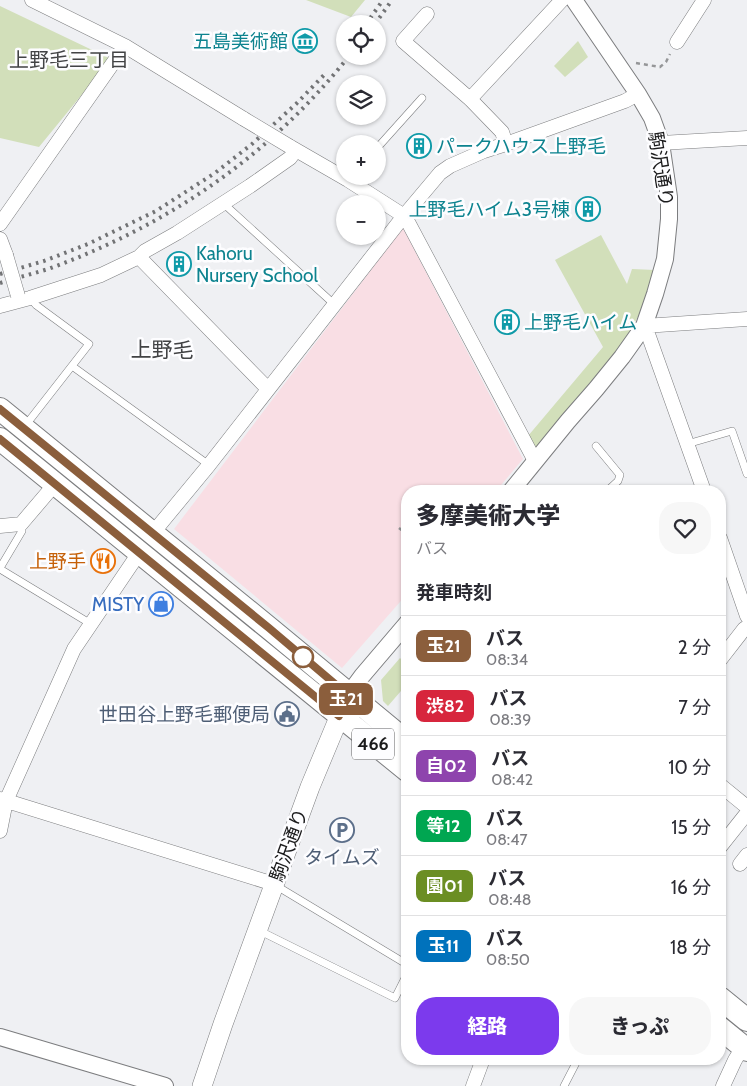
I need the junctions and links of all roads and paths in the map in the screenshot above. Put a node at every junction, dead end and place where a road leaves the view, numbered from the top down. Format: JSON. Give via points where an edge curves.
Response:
{"nodes":[{"id":1,"x":32,"y":0,"type":"edge"},
{"id":2,"x":562,"y":0,"type":"edge"},
{"id":3,"x":574,"y":0,"type":"edge"},
{"id":4,"x":704,"y":0,"type":"edge"},
{"id":5,"x":427,"y":14,"type":"dead end"},
{"id":6,"x":677,"y":42,"type":"joint"},
{"id":7,"x":125,"y":46,"type":"junction"},
{"id":8,"x":634,"y":88,"type":"junction"},
{"id":9,"x":422,"y":98,"type":"dead end"},
{"id":10,"x":470,"y":99,"type":"junction"},
{"id":11,"x":747,"y":138,"type":"edge"},
{"id":12,"x":386,"y":139,"type":"edge"},
{"id":13,"x":661,"y":143,"type":"junction"},
{"id":14,"x":506,"y":144,"type":"junction"},
{"id":15,"x":293,"y":148,"type":"junction"},
{"id":16,"x":336,"y":171,"type":"edge"},
{"id":17,"x":360,"y":185,"type":"edge"},
{"id":18,"x":222,"y":203,"type":"junction"},
{"id":19,"x":403,"y":217,"type":"junction"},
{"id":20,"x":0,"y":224,"type":"edge"},
{"id":21,"x":0,"y":239,"type":"edge"},
{"id":22,"x":139,"y":257,"type":"junction"},
{"id":23,"x":22,"y":299,"type":"junction"},
{"id":24,"x":335,"y":305,"type":"junction"},
{"id":25,"x":0,"y":306,"type":"edge"},
{"id":26,"x":747,"y":319,"type":"edge"},
{"id":27,"x":644,"y":326,"type":"junction"},
{"id":28,"x":72,"y":366,"type":"junction"},
{"id":29,"x":268,"y":389,"type":"junction"},
{"id":30,"x":0,"y":409,"type":"edge"},
{"id":31,"x":24,"y":429,"type":"junction"},
{"id":32,"x":0,"y":439,"type":"edge"},
{"id":33,"x":688,"y":444,"type":"junction"},
{"id":34,"x":596,"y":446,"type":"dead end"},
{"id":35,"x":535,"y":462,"type":"junction"},
{"id":36,"x":209,"y":465,"type":"junction"},
{"id":37,"x":747,"y":474,"type":"edge"},
{"id":38,"x":55,"y":484,"type":"junction"},
{"id":39,"x":516,"y":485,"type":"edge"},
{"id":40,"x":614,"y":485,"type":"edge"},
{"id":41,"x":702,"y":485,"type":"edge"},
{"id":42,"x":21,"y":524,"type":"junction"},
{"id":43,"x":0,"y":526,"type":"edge"},
{"id":44,"x":152,"y":534,"type":"junction"},
{"id":45,"x":139,"y":553,"type":"junction"},
{"id":46,"x":726,"y":555,"type":"edge"},
{"id":47,"x":0,"y":568,"type":"edge"},
{"id":48,"x":747,"y":616,"type":"edge"},
{"id":49,"x":90,"y":624,"type":"junction"},
{"id":50,"x":747,"y":627,"type":"edge"},
{"id":51,"x":401,"y":630,"type":"edge"},
{"id":52,"x":726,"y":652,"type":"edge"},
{"id":53,"x":348,"y":695,"type":"junction"},
{"id":54,"x":339,"y":716,"type":"junction"},
{"id":55,"x":401,"y":737,"type":"edge"},
{"id":56,"x":401,"y":765,"type":"edge"},
{"id":57,"x":726,"y":790,"type":"edge"},
{"id":58,"x":3,"y":800,"type":"edge"},
{"id":59,"x":747,"y":807,"type":"edge"},
{"id":60,"x":747,"y":813,"type":"edge"},
{"id":61,"x":0,"y":831,"type":"edge"},
{"id":62,"x":726,"y":839,"type":"edge"},
{"id":63,"x":274,"y":884,"type":"junction"},
{"id":64,"x":257,"y":930,"type":"junction"},
{"id":65,"x":401,"y":961,"type":"edge"},
{"id":66,"x":401,"y":986,"type":"edge"},
{"id":67,"x":726,"y":1003,"type":"edge"},
{"id":68,"x":747,"y":1020,"type":"edge"},
{"id":69,"x":726,"y":1033,"type":"edge"},
{"id":70,"x":0,"y":1037,"type":"edge"},
{"id":71,"x":745,"y":1049,"type":"edge"},
{"id":72,"x":481,"y":1065,"type":"edge"},
{"id":73,"x":575,"y":1065,"type":"edge"},
{"id":74,"x":165,"y":1086,"type":"edge"},
{"id":75,"x":202,"y":1086,"type":"edge"},
{"id":76,"x":472,"y":1086,"type":"edge"},
{"id":77,"x":564,"y":1086,"type":"edge"},
{"id":78,"x":723,"y":1086,"type":"edge"}],
"edges":[{"from":1,"to":7,"type":"street"},
{"from":2,"to":10,"type":"street"},
{"from":3,"to":8,"type":"street","name":"駒沢通り"},
{"from":4,"to":6,"type":"street"},
{"from":5,"to":10,"type":"street","via":[[402,41]]},
{"from":6,"to":8,"type":"path","via":[[660,67],[636,63],[631,68]]},
{"from":7,"to":15,"type":"street","bridge":true},
{"from":7,"to":20,"type":"street"},
{"from":8,"to":13,"type":"street","name":"駒沢通り","via":[[652,118]]},
{"from":8,"to":14,"type":"street","via":[[625,101]]},
{"from":9,"to":12,"type":"lane"},
{"from":10,"to":14,"type":"street","via":[[502,132]]},
{"from":11,"to":13,"type":"street"},
{"from":13,"to":27,"type":"street","name":"駒沢通り","via":[[669,197],[665,259]]},
{"from":14,"to":19,"type":"street","via":[[484,150],[440,173]]},
{"from":15,"to":16,"type":"street"},
{"from":15,"to":18,"type":"street","via":[[290,158]]},
{"from":17,"to":19,"type":"street"},
{"from":18,"to":22,"type":"street"},
{"from":18,"to":24,"type":"lane"},
{"from":19,"to":24,"type":"street"},
{"from":19,"to":35,"type":"street"},
{"from":21,"to":23,"type":"street","bridge":true},
{"from":22,"to":23,"type":"street","via":[[101,276]]},
{"from":22,"to":29,"type":"street"},
{"from":23,"to":25,"type":"street"},
{"from":23,"to":28,"type":"lane","via":[[36,305],[89,344]]},
{"from":24,"to":29,"type":"street"},
{"from":26,"to":27,"type":"street"},
{"from":27,"to":33,"type":"street"},
{"from":27,"to":35,"type":"street","name":"駒沢通り","via":[[622,358]]},
{"from":28,"to":31,"type":"lane"},
{"from":28,"to":36,"type":"lane"},
{"from":29,"to":36,"type":"street"},
{"from":30,"to":31,"type":"highway","number":"466"},
{"from":31,"to":44,"type":"highway","number":"466"},
{"from":32,"to":38,"type":"highway","number":"466"},
{"from":33,"to":37,"type":"lane","via":[[732,431]]},
{"from":33,"to":41,"type":"street"},
{"from":34,"to":40,"type":"lane","via":[[620,475]]},
{"from":35,"to":39,"type":"street","name":"駒沢通り"},
{"from":36,"to":44,"type":"street"},
{"from":38,"to":42,"type":"street"},
{"from":38,"to":45,"type":"highway","number":"466"},
{"from":42,"to":43,"type":"street"},
{"from":42,"to":47,"type":"lane","via":[[22,530]]},
{"from":44,"to":53,"type":"highway","number":"466"},
{"from":45,"to":49,"type":"street"},
{"from":45,"to":54,"type":"highway","number":"466"},
{"from":46,"to":48,"type":"street"},
{"from":47,"to":49,"type":"lane"},
{"from":49,"to":58,"type":"street","via":[[74,649]]},
{"from":50,"to":52,"type":"street"},
{"from":51,"to":53,"type":"street","name":"駒沢通り"},
{"from":53,"to":54,"type":"main road","name":"駒沢通り"},
{"from":53,"to":55,"type":"highway","number":"466"},
{"from":54,"to":56,"type":"highway","number":"466"},
{"from":54,"to":63,"type":"main road","name":"駒沢通り"},
{"from":57,"to":59,"type":"street"},
{"from":58,"to":61,"type":"street"},
{"from":58,"to":63,"type":"street"},
{"from":60,"to":62,"type":"street"},
{"from":63,"to":64,"type":"main road","name":"駒沢通り"},
{"from":63,"to":65,"type":"lane"},
{"from":64,"to":66,"type":"lane","via":[[395,998]]},
{"from":64,"to":75,"type":"main road","name":"駒沢通り"},
{"from":67,"to":68,"type":"highway"},
{"from":69,"to":71,"type":"highway"},
{"from":70,"to":74,"type":"street"},
{"from":71,"to":78,"type":"street"},
{"from":72,"to":76,"type":"street"},
{"from":73,"to":77,"type":"lane"}]}
